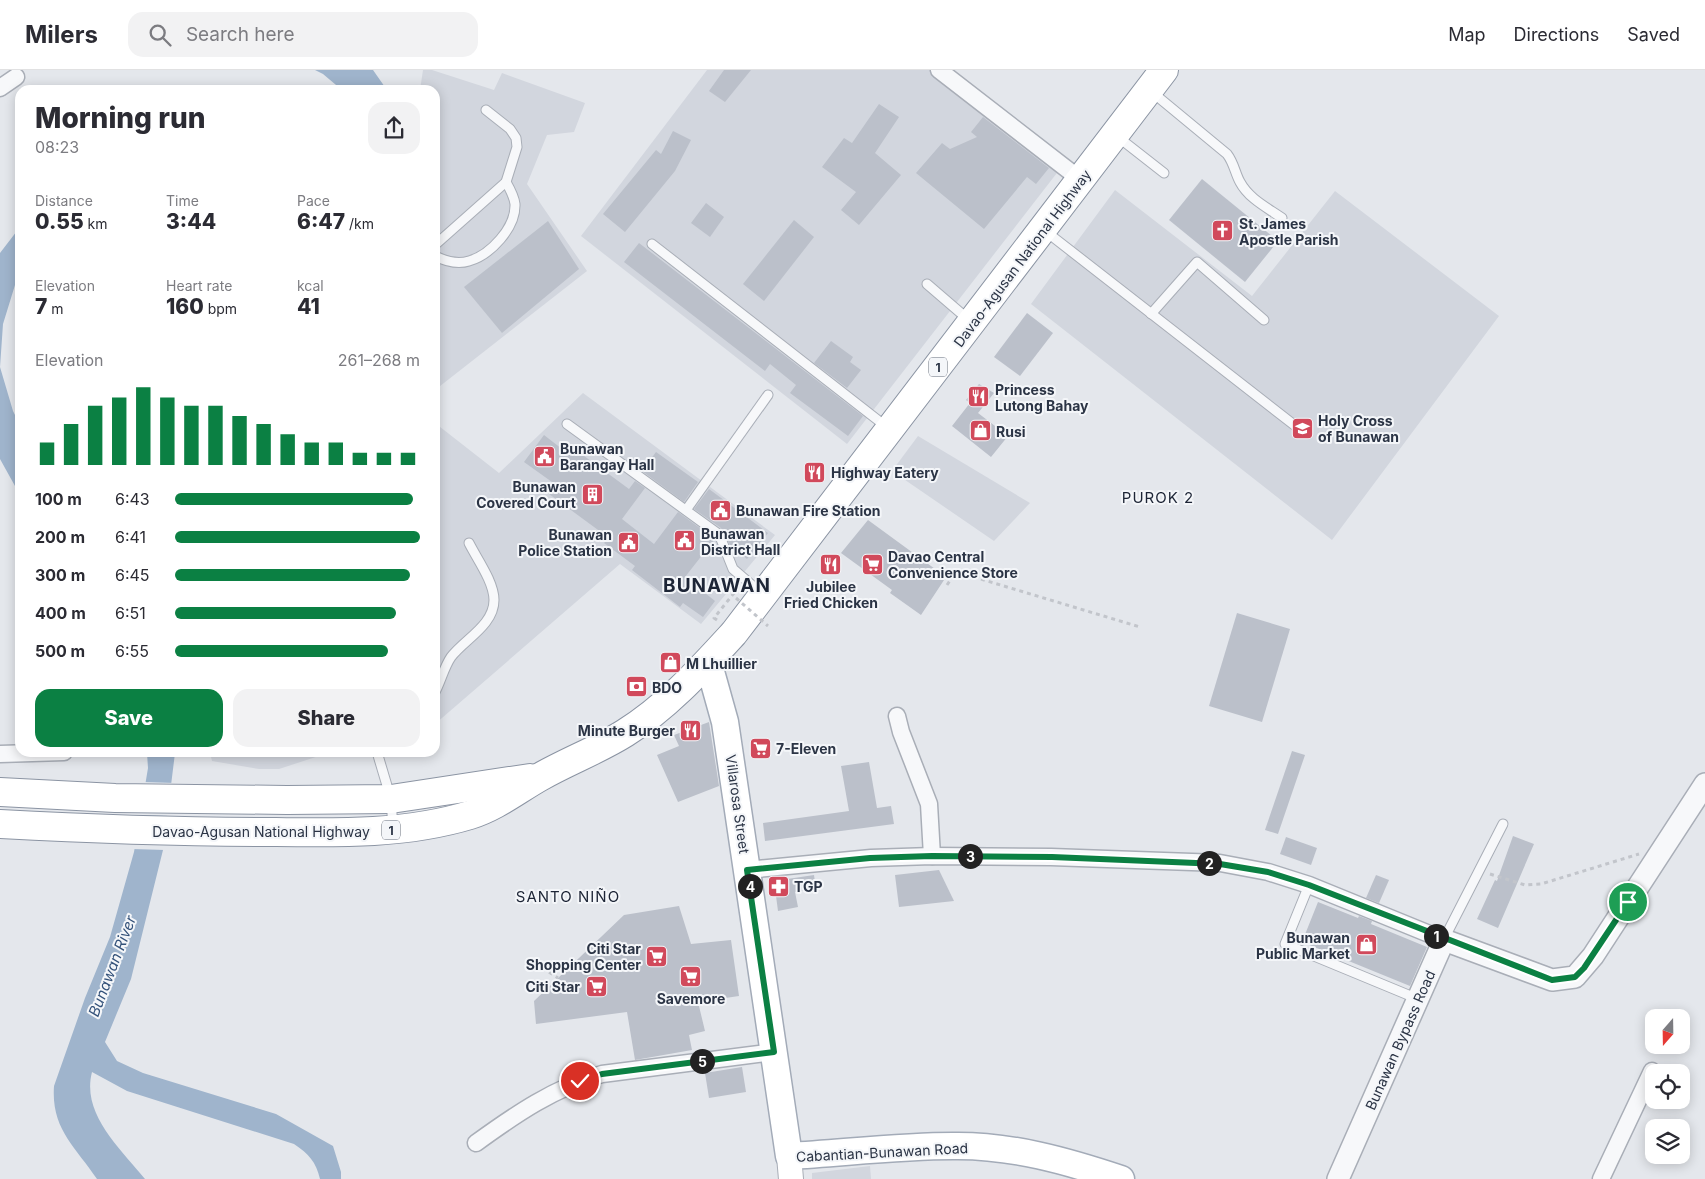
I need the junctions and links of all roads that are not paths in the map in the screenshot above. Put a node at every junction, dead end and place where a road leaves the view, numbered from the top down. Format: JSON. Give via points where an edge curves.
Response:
{"nodes":[{"id":1,"x":939,"y":70,"type":"edge"},
{"id":2,"x":1158,"y":76,"type":"edge"},
{"id":3,"x":16,"y":77,"type":"dead end"},
{"id":4,"x":0,"y":88,"type":"edge"},
{"id":5,"x":486,"y":110,"type":"dead end"},
{"id":6,"x":1116,"y":135,"type":"junction"},
{"id":7,"x":1164,"y":173,"type":"dead end"},
{"id":8,"x":1081,"y":180,"type":"junction"},
{"id":9,"x":506,"y":182,"type":"junction"},
{"id":10,"x":1282,"y":218,"type":"dead end"},
{"id":11,"x":1043,"y":230,"type":"junction"},
{"id":12,"x":440,"y":241,"type":"edge"},
{"id":13,"x":652,"y":244,"type":"dead end"},
{"id":14,"x":440,"y":258,"type":"edge"},
{"id":15,"x":927,"y":284,"type":"dead end"},
{"id":16,"x":1151,"y":314,"type":"junction"},
{"id":17,"x":1264,"y":320,"type":"dead end"},
{"id":18,"x":972,"y":323,"type":"junction"},
{"id":19,"x":768,"y":395,"type":"dead end"},
{"id":20,"x":567,"y":424,"type":"dead end"},
{"id":21,"x":1298,"y":428,"type":"dead end"},
{"id":22,"x":890,"y":429,"type":"junction"},
{"id":23,"x":686,"y":510,"type":"junction"},
{"id":24,"x":469,"y":543,"type":"dead end"},
{"id":25,"x":754,"y":587,"type":"junction"},
{"id":26,"x":708,"y":661,"type":"junction"},
{"id":27,"x":440,"y":681,"type":"edge"},
{"id":28,"x":897,"y":716,"type":"dead end"},
{"id":29,"x":0,"y":754,"type":"edge"},
{"id":30,"x":15,"y":754,"type":"edge"},
{"id":31,"x":378,"y":757,"type":"edge"},
{"id":32,"x":541,"y":776,"type":"junction"},
{"id":33,"x":1705,"y":784,"type":"edge"},
{"id":34,"x":0,"y":792,"type":"edge"},
{"id":35,"x":391,"y":799,"type":"junction"},
{"id":36,"x":0,"y":824,"type":"edge"},
{"id":37,"x":1503,"y":824,"type":"dead end"},
{"id":38,"x":394,"y":830,"type":"junction"},
{"id":39,"x":932,"y":856,"type":"junction"},
{"id":40,"x":747,"y":870,"type":"junction"},
{"id":41,"x":1309,"y":885,"type":"junction"},
{"id":42,"x":1444,"y":940,"type":"junction"},
{"id":43,"x":1418,"y":999,"type":"junction"},
{"id":44,"x":774,"y":1052,"type":"junction"},
{"id":45,"x":1645,"y":1086,"type":"edge"},
{"id":46,"x":476,"y":1142,"type":"dead end"},
{"id":47,"x":790,"y":1168,"type":"edge"},
{"id":48,"x":1121,"y":1179,"type":"edge"},
{"id":49,"x":1338,"y":1179,"type":"edge"},
{"id":50,"x":1601,"y":1179,"type":"edge"}],
"edges":[{"from":1,"to":8,"type":"street"},
{"from":2,"to":6,"type":"highway","name":"Davao-Agusan National Highway","number":"1"},
{"from":2,"to":10,"type":"lane","via":[[1227,154],[1244,189]]},
{"from":3,"to":4,"type":"street"},
{"from":5,"to":9,"type":"lane","via":[[516,138],[517,146]]},
{"from":6,"to":7,"type":"lane"},
{"from":6,"to":8,"type":"highway","name":"Davao-Agusan National Highway","number":"1"},
{"from":8,"to":11,"type":"highway","name":"Davao-Agusan National Highway","number":"1"},
{"from":9,"to":12,"type":"lane"},
{"from":9,"to":14,"type":"lane","via":[[513,196],[514,214],[495,245],[468,262]]},
{"from":11,"to":16,"type":"lane"},
{"from":11,"to":18,"type":"highway","name":"Davao-Agusan National Highway","number":"1"},
{"from":13,"to":22,"type":"lane"},
{"from":15,"to":18,"type":"lane"},
{"from":16,"to":17,"type":"lane","via":[[1197,262]]},
{"from":16,"to":21,"type":"lane"},
{"from":18,"to":22,"type":"highway","name":"Davao-Agusan National Highway","number":"1"},
{"from":19,"to":23,"type":"lane"},
{"from":20,"to":23,"type":"lane"},
{"from":22,"to":25,"type":"highway","name":"Davao-Agusan National Highway","number":"1"},
{"from":23,"to":25,"type":"lane","via":[[721,539],[729,562]]},
{"from":24,"to":27,"type":"lane","via":[[491,588],[492,608],[482,627],[450,659]]},
{"from":25,"to":26,"type":"highway","name":"Davao-Agusan National Highway","number":"1"},
{"from":26,"to":32,"type":"highway","name":"Davao-Agusan National Highway","number":"1","via":[[666,702],[626,732]]},
{"from":26,"to":40,"type":"main road","name":"Villarosa Street","via":[[726,722]]},
{"from":28,"to":39,"type":"street","via":[[929,804]]},
{"from":29,"to":30,"type":"street"},
{"from":31,"to":35,"type":"lane"},
{"from":32,"to":35,"type":"highway","name":"Davao-Agusan National Highway","number":"1"},
{"from":32,"to":38,"type":"highway","name":"Davao-Agusan National Highway","number":"1","via":[[472,815]]},
{"from":33,"to":42,"type":"street","via":[[1593,956],[1575,977],[1564,980],[1541,977]]},
{"from":34,"to":35,"type":"highway","name":"Davao-Agusan National Highway","number":"1","via":[[115,798]]},
{"from":35,"to":38,"type":"lane"},
{"from":36,"to":38,"type":"highway","name":"Davao-Agusan National Highway","number":"1","via":[[230,832]]},
{"from":37,"to":42,"type":"lane"},
{"from":39,"to":40,"type":"street","via":[[870,858]]},
{"from":39,"to":41,"type":"street","via":[[1220,864],[1268,872]]},
{"from":40,"to":44,"type":"main road","name":"Villarosa Street"},
{"from":41,"to":42,"type":"street"},
{"from":41,"to":43,"type":"lane","via":[[1285,944]]},
{"from":42,"to":43,"type":"street","name":"Bunawan Bypass Road"},
{"from":43,"to":49,"type":"street","name":"Bunawan Bypass Road"},
{"from":44,"to":46,"type":"street","via":[[602,1074],[580,1081],[522,1110]]},
{"from":44,"to":47,"type":"main road","name":"Villarosa Street"},
{"from":45,"to":50,"type":"street"},
{"from":47,"to":48,"type":"main road","name":"Cabantian-Bunawan Road","via":[[953,1146],[1039,1155]]}]}
